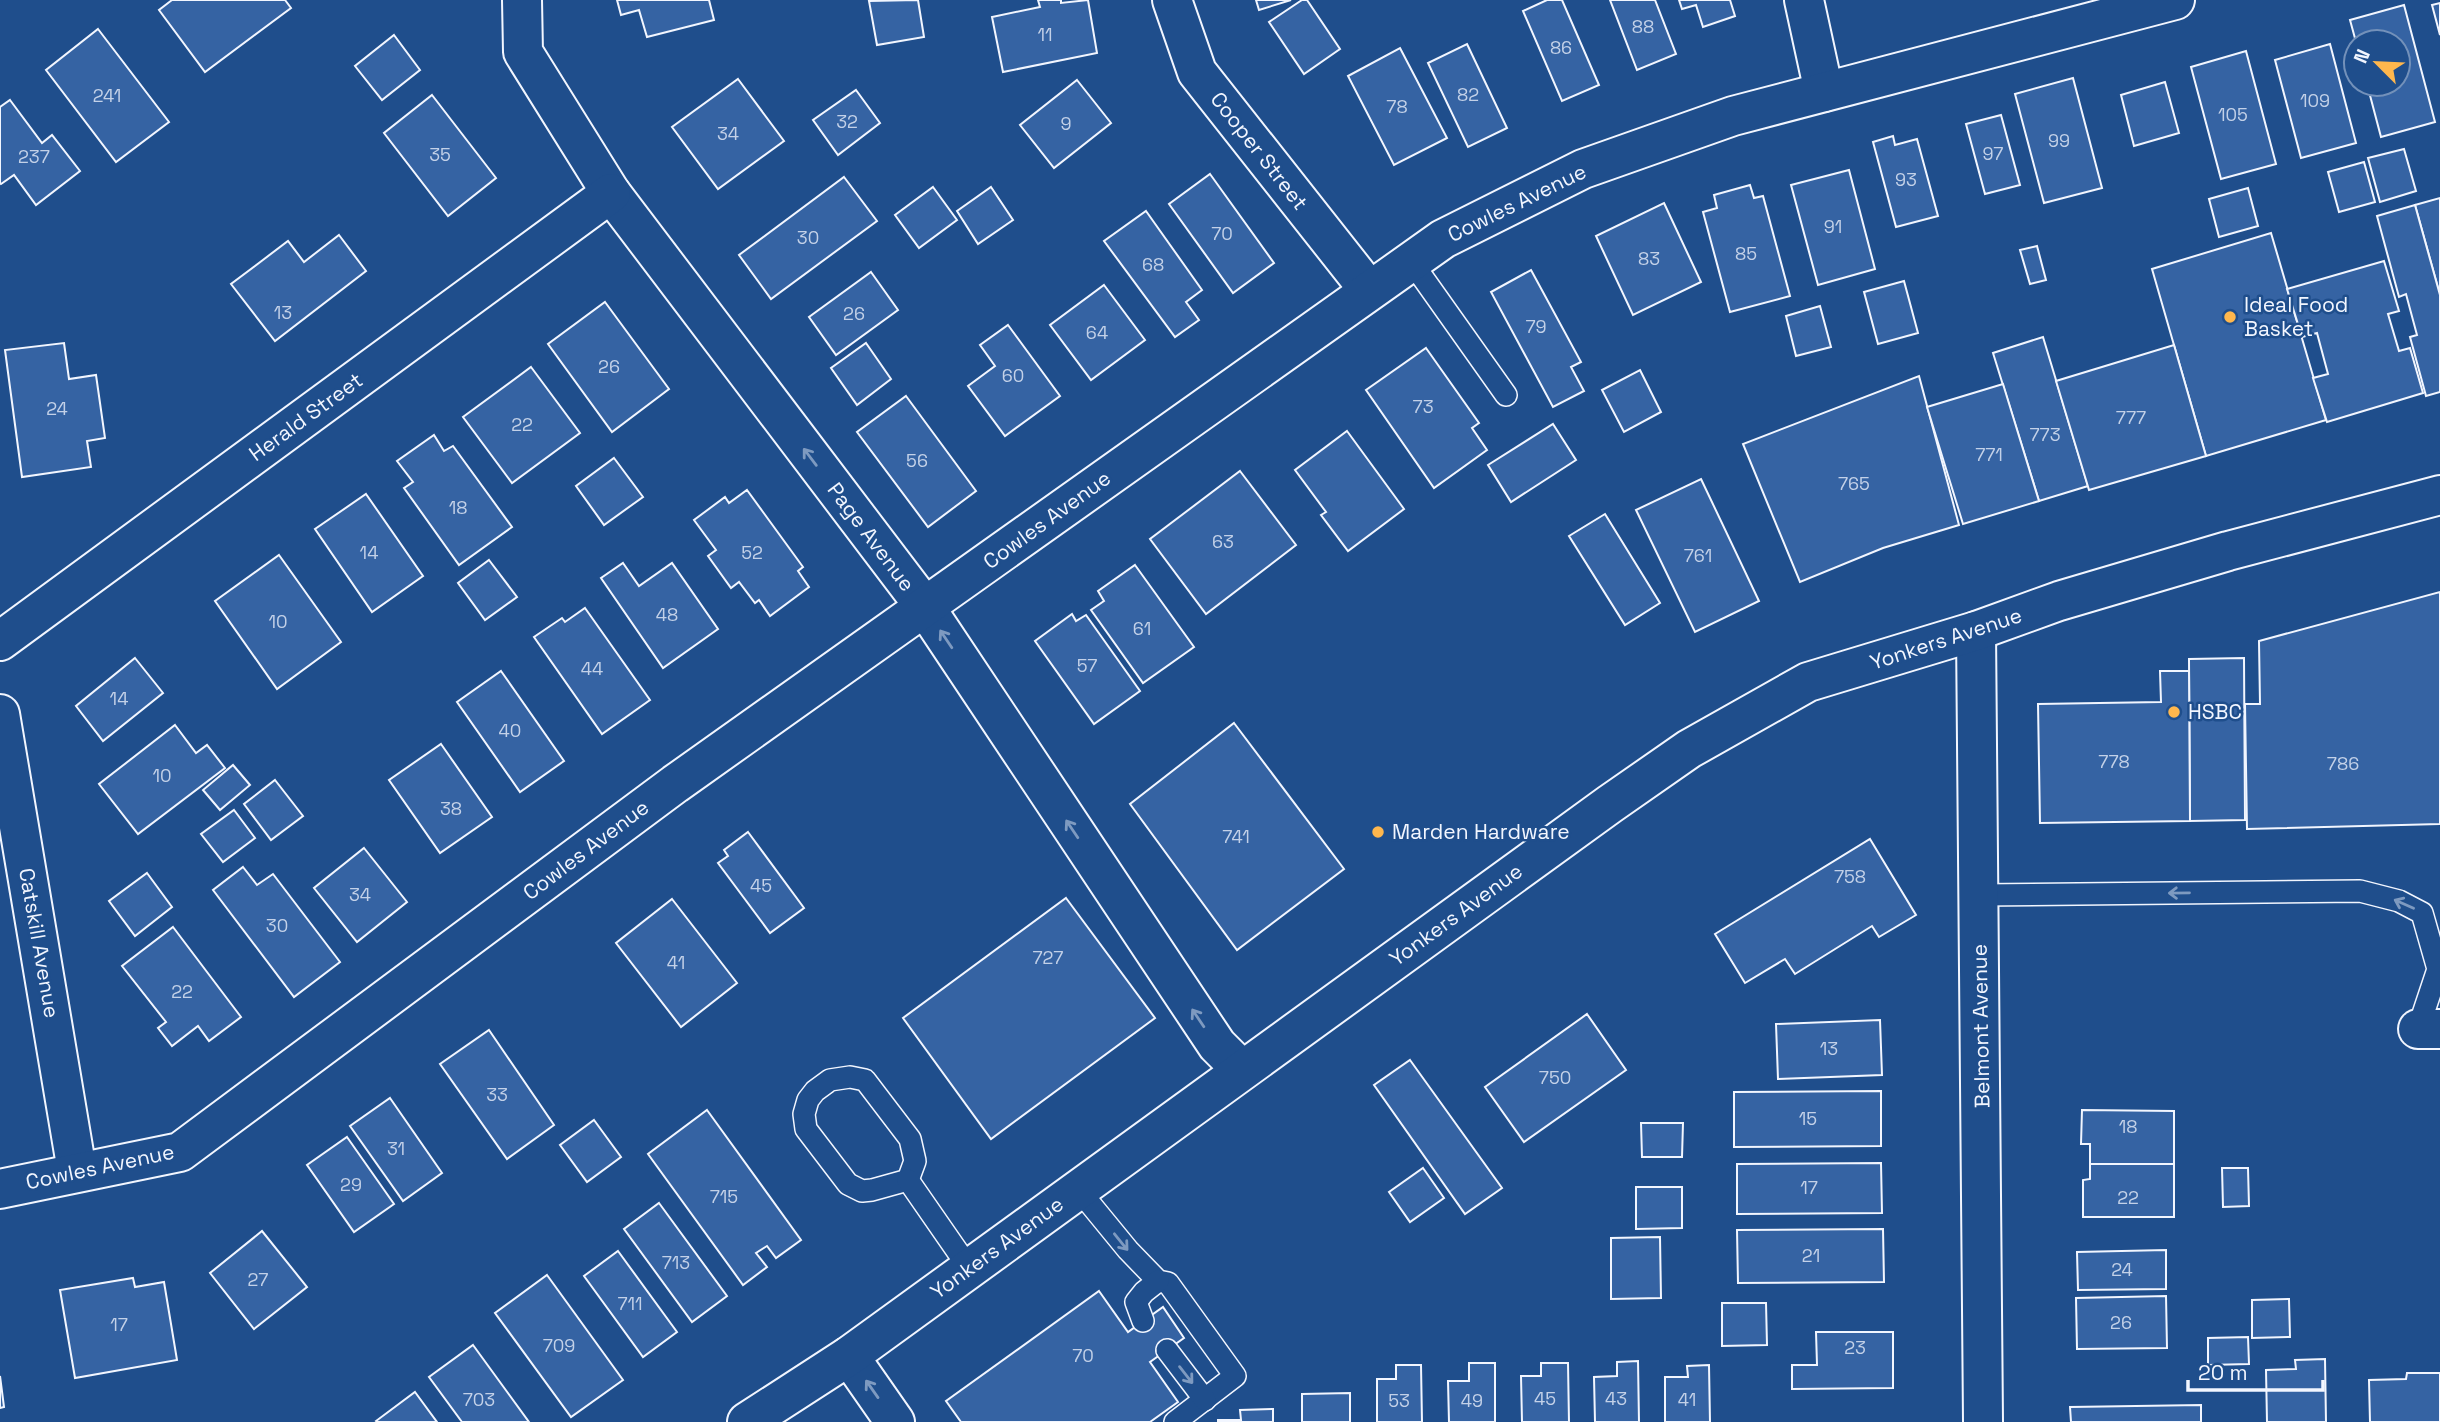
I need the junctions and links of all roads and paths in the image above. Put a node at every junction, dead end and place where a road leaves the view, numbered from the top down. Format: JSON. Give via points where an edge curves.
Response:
{"nodes":[{"id":1,"x":523,"y":0,"type":"edge"},
{"id":2,"x":1172,"y":0,"type":"edge"},
{"id":3,"x":1804,"y":0,"type":"edge"},
{"id":4,"x":2175,"y":0,"type":"edge"},
{"id":5,"x":1824,"y":92,"type":"junction"},
{"id":6,"x":611,"y":194,"type":"junction"},
{"id":7,"x":1411,"y":261,"type":"junction"},
{"id":8,"x":1369,"y":290,"type":"junction"},
{"id":9,"x":1506,"y":395,"type":"dead end"},
{"id":10,"x":2440,"y":495,"type":"edge"},
{"id":11,"x":925,"y":607,"type":"junction"},
{"id":12,"x":1976,"y":631,"type":"junction"},
{"id":13,"x":0,"y":641,"type":"edge"},
{"id":14,"x":0,"y":714,"type":"edge"},
{"id":15,"x":1980,"y":895,"type":"junction"},
{"id":16,"x":2429,"y":1029,"type":"edge"},
{"id":17,"x":1242,"y":1070,"type":"junction"},
{"id":18,"x":77,"y":1171,"type":"junction"},
{"id":19,"x":908,"y":1180,"type":"junction"},
{"id":20,"x":0,"y":1189,"type":"edge"},
{"id":21,"x":1078,"y":1189,"type":"junction"},
{"id":22,"x":969,"y":1268,"type":"junction"},
{"id":23,"x":1158,"y":1281,"type":"junction"},
{"id":24,"x":1143,"y":1321,"type":"dead end"},
{"id":25,"x":1167,"y":1350,"type":"dead end"},
{"id":26,"x":849,"y":1356,"type":"junction"},
{"id":27,"x":1205,"y":1400,"type":"junction"},
{"id":28,"x":747,"y":1422,"type":"edge"},
{"id":29,"x":895,"y":1422,"type":"edge"},
{"id":30,"x":1175,"y":1422,"type":"edge"},
{"id":31,"x":1983,"y":1422,"type":"edge"}],
"edges":[{"from":1,"to":6,"type":"street","name":"Page Avenue","via":[[523,52]]},
{"from":2,"to":8,"type":"street","name":"Cooper Street","via":[[1197,72]]},
{"from":3,"to":5,"type":"street"},
{"from":4,"to":5,"type":"street","name":"Cowles Avenue"},
{"from":5,"to":7,"type":"street","name":"Cowles Avenue","via":[[1733,116],[1583,169],[1443,239]]},
{"from":11,"to":6,"type":"street","name":"Page Avenue","one_way":true},
{"from":6,"to":13,"type":"street","name":"Herald Street"},
{"from":7,"to":8,"type":"street","name":"Cowles Avenue"},
{"from":7,"to":9,"type":"lane"},
{"from":8,"to":11,"type":"street","name":"Cowles Avenue"},
{"from":10,"to":12,"type":"street","name":"Yonkers Avenue","via":[[2228,551]]},
{"from":17,"to":11,"type":"street","name":"Page Avenue","one_way":true,"via":[[1217,1045]]},
{"from":11,"to":18,"type":"street","name":"Cowles Avenue","via":[[675,783],[180,1152]]},
{"from":12,"to":15,"type":"street","name":"Belmont Avenue"},
{"from":12,"to":17,"type":"street","name":"Yonkers Avenue","via":[[1808,682],[1689,749]]},
{"from":14,"to":18,"type":"street","name":"Catskill Avenue"},
{"from":16,"to":15,"type":"lane","one_way":true,"via":[[2438,969],[2422,913],[2399,901],[2360,891]]},
{"from":15,"to":31,"type":"street","name":"Belmont Avenue"},
{"from":17,"to":21,"type":"street","name":"Yonkers Avenue"},
{"from":18,"to":20,"type":"street","name":"Cowles Avenue"},
{"from":19,"to":19,"type":"lane","via":[[915,1161],[910,1139],[865,1080],[830,1080],[815,1091],[804,1114],[806,1129],[848,1184],[862,1191]]},
{"from":19,"to":22,"type":"lane"},
{"from":21,"to":22,"type":"street","name":"Yonkers Avenue"},
{"from":21,"to":23,"type":"lane","one_way":true},
{"from":22,"to":26,"type":"street","name":"Yonkers Avenue"},
{"from":23,"to":24,"type":"lane","via":[[1136,1302]]},
{"from":23,"to":27,"type":"lane","via":[[1168,1283],[1235,1376]]},
{"from":25,"to":27,"type":"lane","one_way":true},
{"from":26,"to":28,"type":"street","name":"Yonkers Avenue"},
{"from":29,"to":26,"type":"street","one_way":true},
{"from":27,"to":30,"type":"lane"}]}
